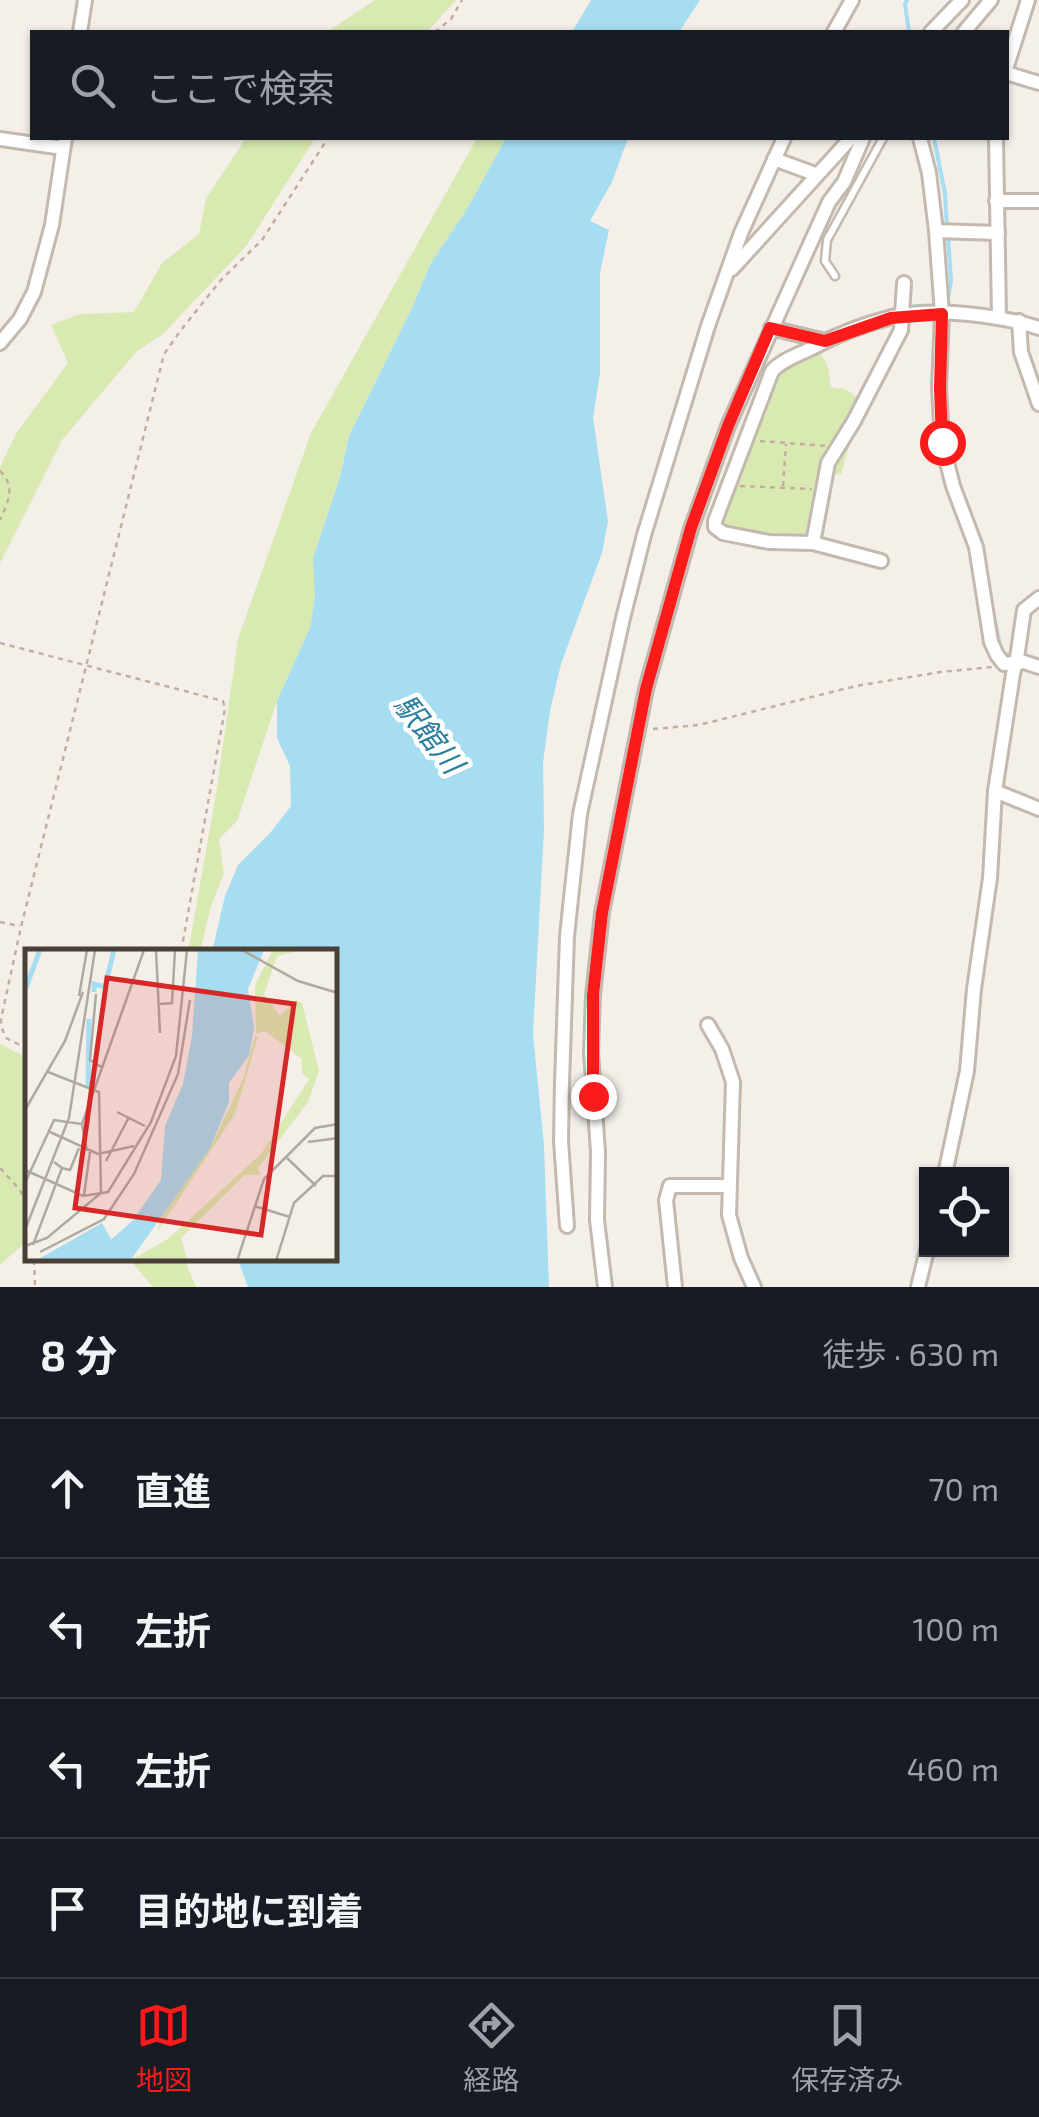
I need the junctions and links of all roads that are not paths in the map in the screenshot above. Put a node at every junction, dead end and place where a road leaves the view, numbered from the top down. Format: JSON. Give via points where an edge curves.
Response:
{"nodes":[{"id":1,"x":85,"y":0,"type":"edge"},
{"id":2,"x":852,"y":0,"type":"edge"},
{"id":3,"x":962,"y":0,"type":"edge"},
{"id":4,"x":991,"y":0,"type":"edge"},
{"id":5,"x":1028,"y":0,"type":"edge"},
{"id":6,"x":80,"y":30,"type":"edge"},
{"id":7,"x":835,"y":30,"type":"edge"},
{"id":8,"x":933,"y":30,"type":"edge"},
{"id":9,"x":966,"y":30,"type":"edge"},
{"id":10,"x":1009,"y":61,"type":"edge"},
{"id":11,"x":1009,"y":72,"type":"edge"},
{"id":12,"x":1039,"y":83,"type":"edge"},
{"id":13,"x":0,"y":139,"type":"edge"},
{"id":14,"x":783,"y":140,"type":"edge"},
{"id":15,"x":849,"y":140,"type":"edge"},
{"id":16,"x":862,"y":140,"type":"edge"},
{"id":17,"x":882,"y":140,"type":"edge"},
{"id":18,"x":921,"y":140,"type":"edge"},
{"id":19,"x":996,"y":140,"type":"edge"},
{"id":20,"x":64,"y":143,"type":"edge"},
{"id":21,"x":774,"y":160,"type":"junction"},
{"id":22,"x":815,"y":174,"type":"junction"},
{"id":23,"x":1039,"y":200,"type":"edge"},
{"id":24,"x":996,"y":201,"type":"junction"},
{"id":25,"x":936,"y":232,"type":"junction"},
{"id":26,"x":998,"y":232,"type":"junction"},
{"id":27,"x":726,"y":276,"type":"junction"},
{"id":28,"x":836,"y":276,"type":"dead end"},
{"id":29,"x":904,"y":283,"type":"dead end"},
{"id":30,"x":942,"y":314,"type":"junction"},
{"id":31,"x":904,"y":315,"type":"junction"},
{"id":32,"x":999,"y":318,"type":"junction"},
{"id":33,"x":1018,"y":322,"type":"junction"},
{"id":34,"x":770,"y":328,"type":"junction"},
{"id":35,"x":1039,"y":328,"type":"edge"},
{"id":36,"x":825,"y":341,"type":"junction"},
{"id":37,"x":0,"y":342,"type":"edge"},
{"id":38,"x":1039,"y":404,"type":"edge"},
{"id":39,"x":814,"y":543,"type":"junction"},
{"id":40,"x":881,"y":561,"type":"dead end"},
{"id":41,"x":1039,"y":598,"type":"edge"},
{"id":42,"x":1010,"y":663,"type":"junction"},
{"id":43,"x":1039,"y":667,"type":"edge"},
{"id":44,"x":995,"y":791,"type":"junction"},
{"id":45,"x":1039,"y":809,"type":"edge"},
{"id":46,"x":708,"y":1025,"type":"dead end"},
{"id":47,"x":947,"y":1167,"type":"edge"},
{"id":48,"x":729,"y":1186,"type":"junction"},
{"id":49,"x":567,"y":1226,"type":"dead end"},
{"id":50,"x":926,"y":1257,"type":"edge"},
{"id":51,"x":605,"y":1287,"type":"edge"},
{"id":52,"x":675,"y":1287,"type":"edge"},
{"id":53,"x":754,"y":1287,"type":"edge"},
{"id":54,"x":918,"y":1287,"type":"edge"}],
"edges":[{"from":1,"to":6,"type":"street"},
{"from":2,"to":7,"type":"street"},
{"from":3,"to":8,"type":"street"},
{"from":4,"to":9,"type":"street"},
{"from":5,"to":10,"type":"street"},
{"from":11,"to":12,"type":"street"},
{"from":13,"to":20,"type":"street"},
{"from":14,"to":21,"type":"street"},
{"from":15,"to":22,"type":"street"},
{"from":16,"to":34,"type":"street"},
{"from":17,"to":28,"type":"lane","via":[[827,240],[824,261]]},
{"from":18,"to":25,"type":"street"},
{"from":19,"to":24,"type":"street"},
{"from":20,"to":37,"type":"street","via":[[34,292]]},
{"from":21,"to":22,"type":"street"},
{"from":21,"to":27,"type":"street"},
{"from":22,"to":27,"type":"street"},
{"from":23,"to":24,"type":"street"},
{"from":24,"to":26,"type":"street"},
{"from":25,"to":26,"type":"street"},
{"from":25,"to":30,"type":"street"},
{"from":26,"to":32,"type":"street"},
{"from":27,"to":49,"type":"street","via":[[644,535],[580,814],[562,1083]]},
{"from":29,"to":31,"type":"street"},
{"from":30,"to":31,"type":"street"},
{"from":30,"to":32,"type":"street"},
{"from":30,"to":42,"type":"street","via":[[942,442],[976,547],[992,642]]},
{"from":31,"to":36,"type":"street"},
{"from":31,"to":39,"type":"street","via":[[894,346],[828,463]]},
{"from":32,"to":33,"type":"street"},
{"from":33,"to":35,"type":"street"},
{"from":33,"to":38,"type":"street"},
{"from":34,"to":36,"type":"street"},
{"from":34,"to":51,"type":"street","via":[[691,528],[657,646],[602,913],[591,1052]]},
{"from":36,"to":39,"type":"street","via":[[774,369],[714,521],[718,531]]},
{"from":39,"to":40,"type":"street"},
{"from":41,"to":42,"type":"street","via":[[1024,610]]},
{"from":42,"to":43,"type":"street"},
{"from":42,"to":44,"type":"street"},
{"from":44,"to":45,"type":"street"},
{"from":44,"to":47,"type":"street","via":[[967,1072]]},
{"from":46,"to":48,"type":"street","via":[[733,1082]]},
{"from":48,"to":52,"type":"street","via":[[670,1186]]},
{"from":48,"to":53,"type":"street","via":[[731,1222]]},
{"from":50,"to":54,"type":"street"}]}
